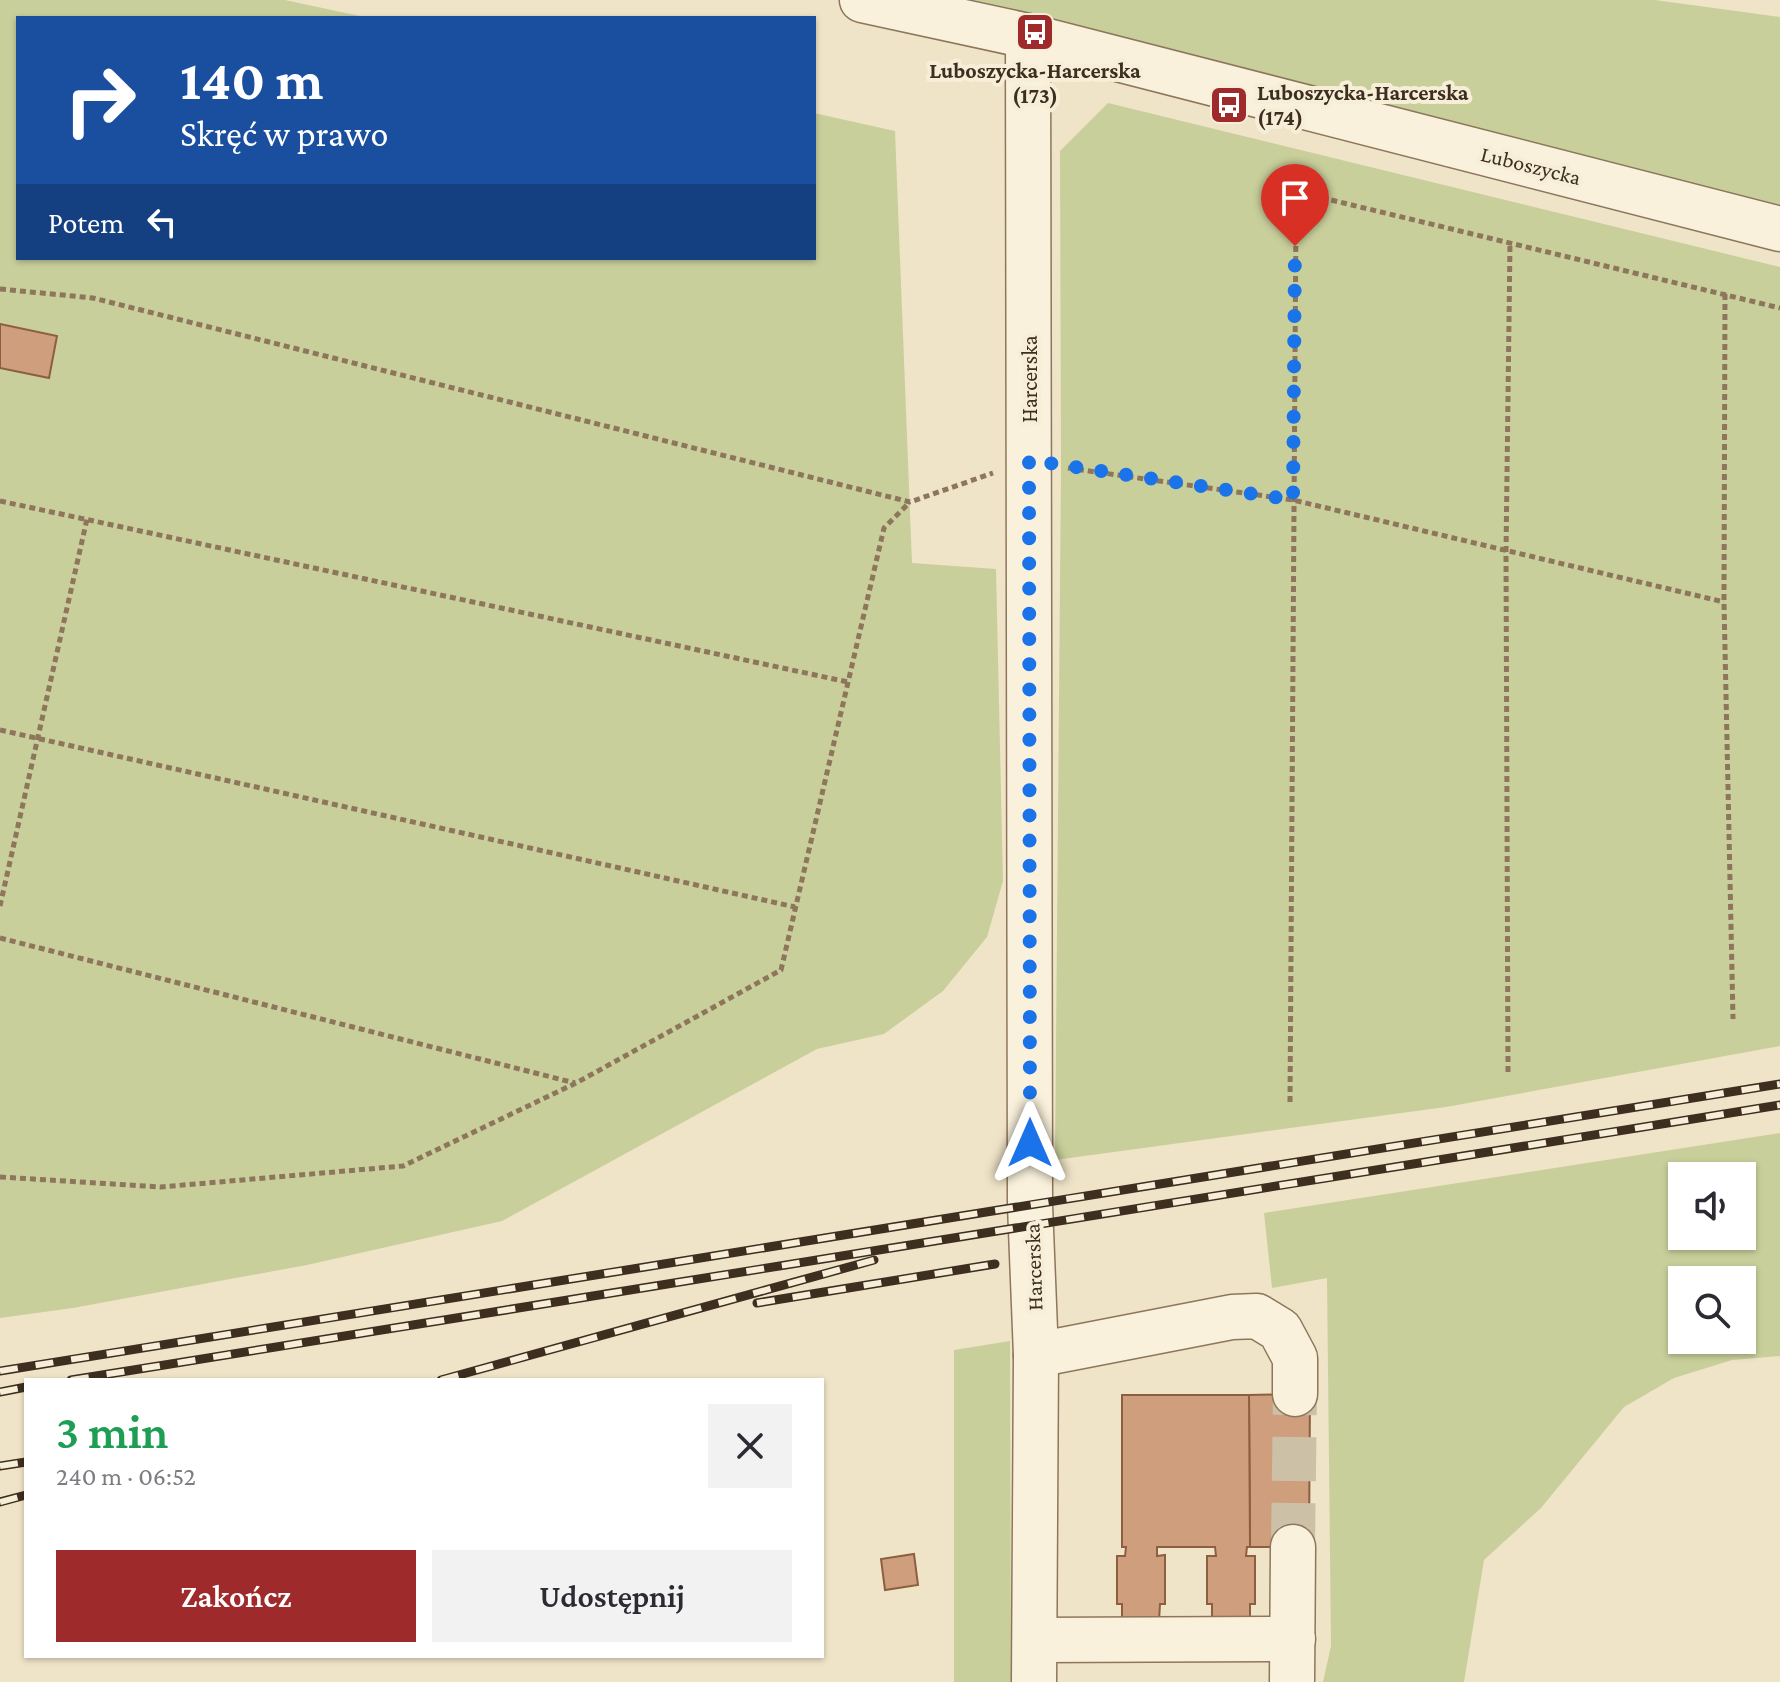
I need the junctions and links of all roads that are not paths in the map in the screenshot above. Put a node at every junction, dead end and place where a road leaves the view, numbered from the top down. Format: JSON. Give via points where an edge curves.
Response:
{"nodes":[{"id":1,"x":862,"y":0,"type":"edge"},
{"id":2,"x":1028,"y":36,"type":"junction"},
{"id":3,"x":1780,"y":229,"type":"edge"},
{"id":4,"x":1036,"y":1355,"type":"junction"},
{"id":5,"x":1295,"y":1394,"type":"tunnel mouth"},
{"id":6,"x":1293,"y":1547,"type":"tunnel mouth"},
{"id":7,"x":1293,"y":1639,"type":"junction"},
{"id":8,"x":1035,"y":1661,"type":"edge"},
{"id":9,"x":1292,"y":1682,"type":"edge"}],
"edges":[{"from":1,"to":2,"type":"street","name":"Luboszycka"},
{"from":2,"to":3,"type":"street","name":"Luboszycka"},
{"from":2,"to":4,"type":"street","name":"Harcerska","via":[[1030,1205]]},
{"from":4,"to":5,"type":"street","via":[[1257,1316],[1280,1330],[1295,1358]]},
{"from":4,"to":8,"type":"street","name":"Harcerska"},
{"from":6,"to":7,"type":"street"},
{"from":7,"to":8,"type":"street"},
{"from":7,"to":9,"type":"street"}]}
